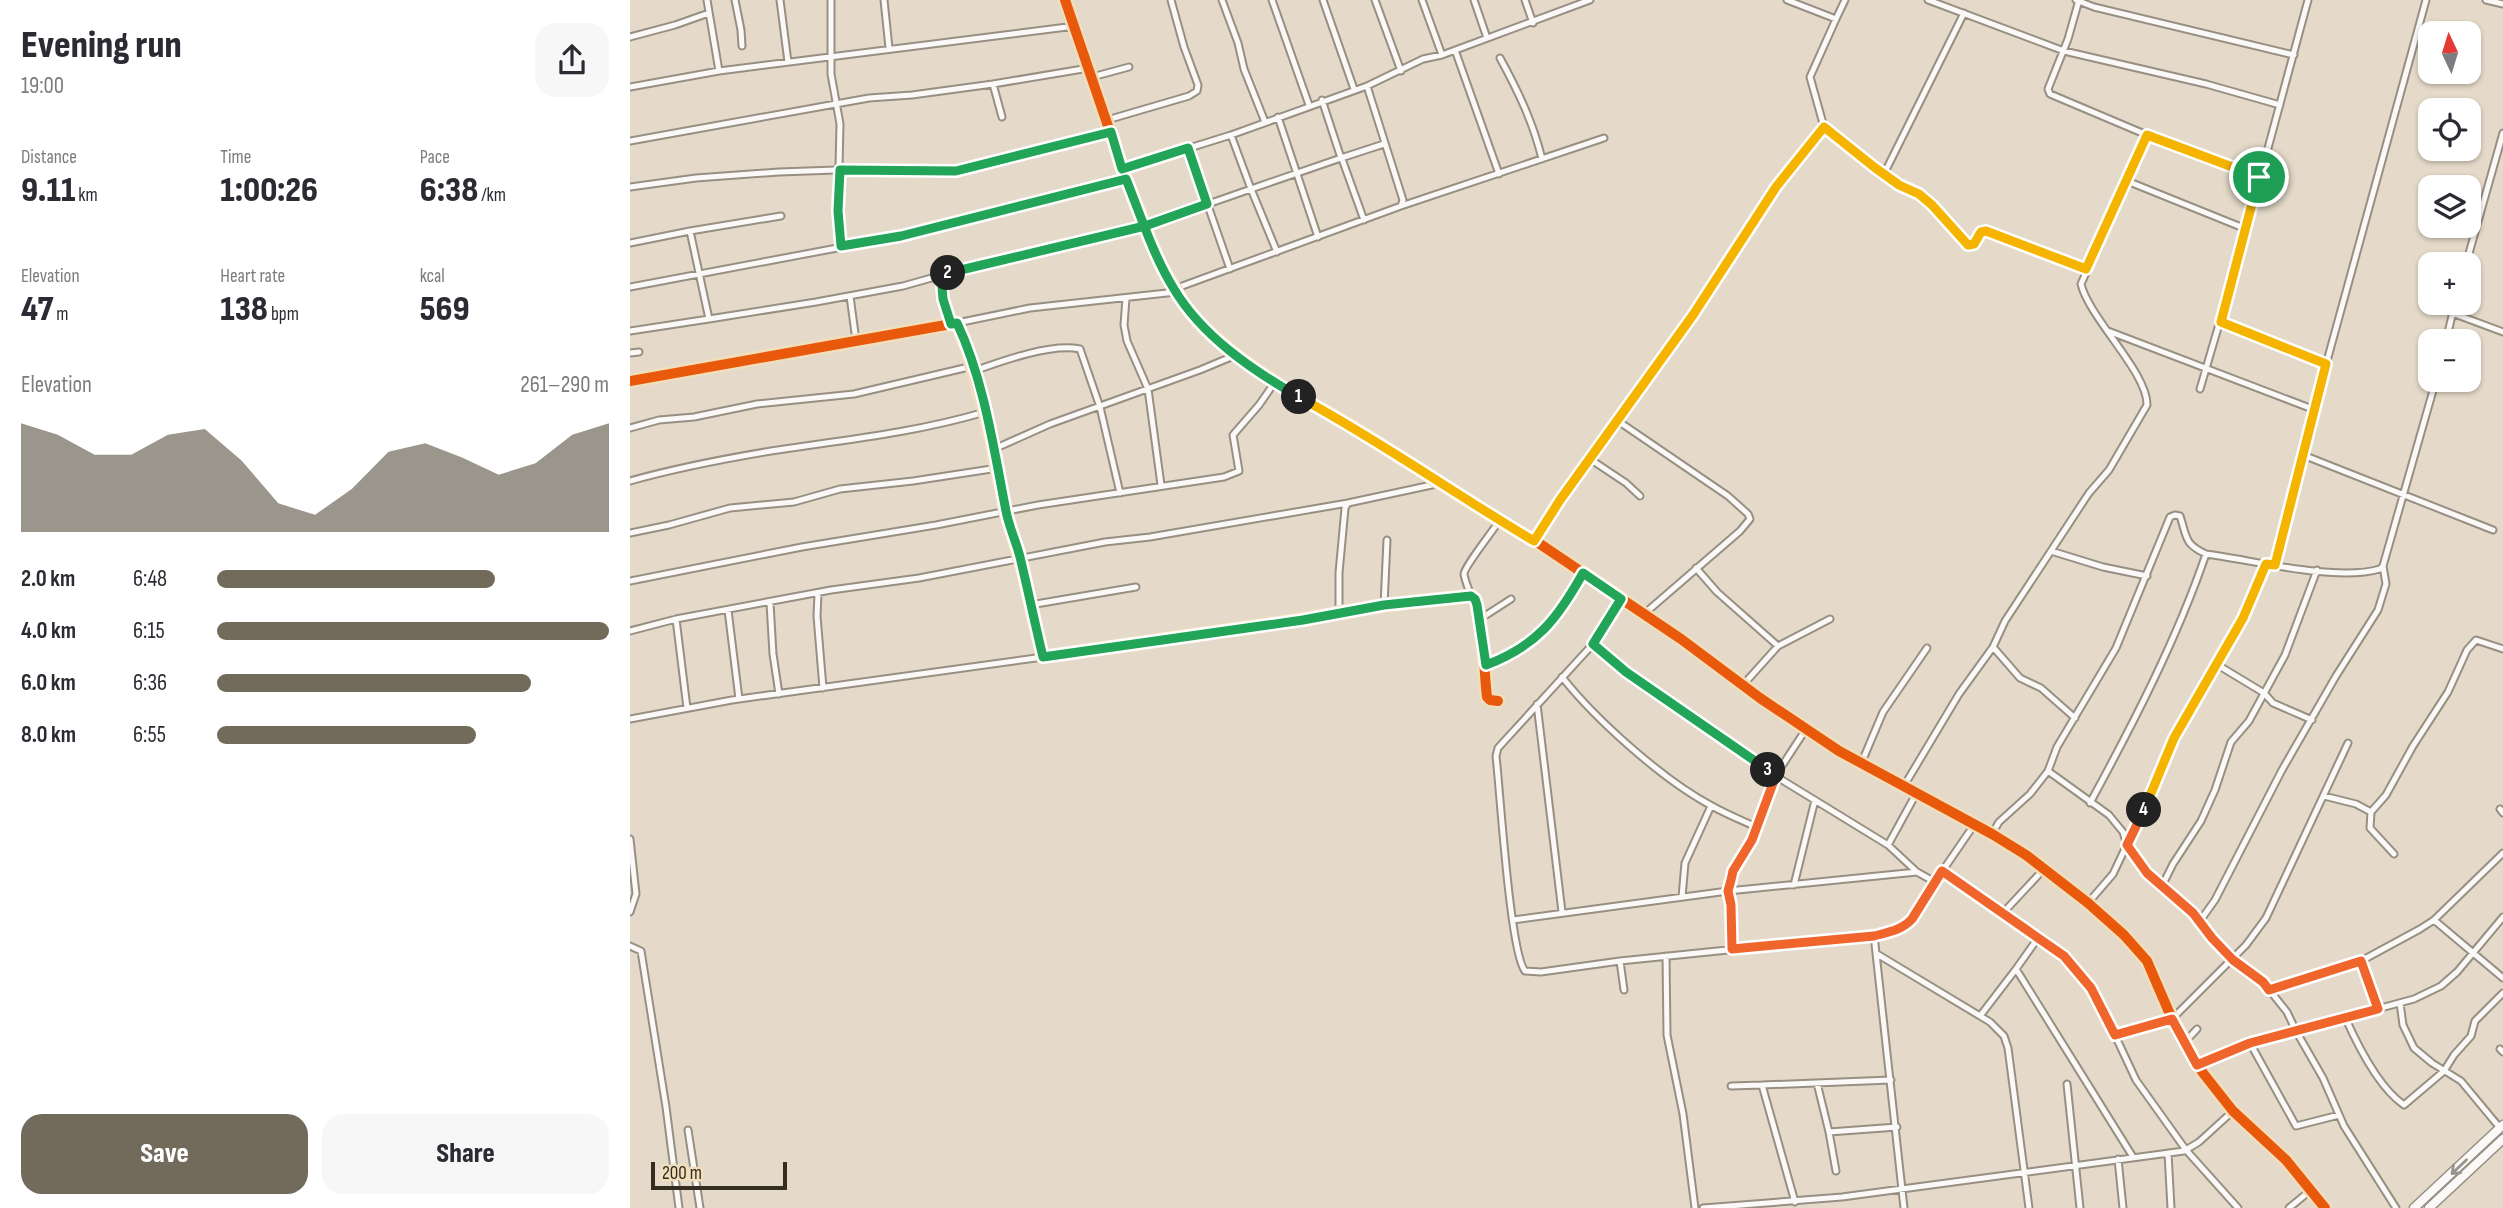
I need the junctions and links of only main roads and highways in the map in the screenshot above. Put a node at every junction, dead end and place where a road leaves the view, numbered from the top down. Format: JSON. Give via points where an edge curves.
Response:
{"nodes":[{"id":1,"x":2502,"y":1126,"type":"edge"},
{"id":2,"x":2503,"y":1139,"type":"edge"},
{"id":3,"x":2414,"y":1208,"type":"edge"},
{"id":4,"x":2429,"y":1208,"type":"edge"}],
"edges":[{"from":1,"to":3,"type":"highway","one_way":true},
{"from":2,"to":4,"type":"highway"}]}
